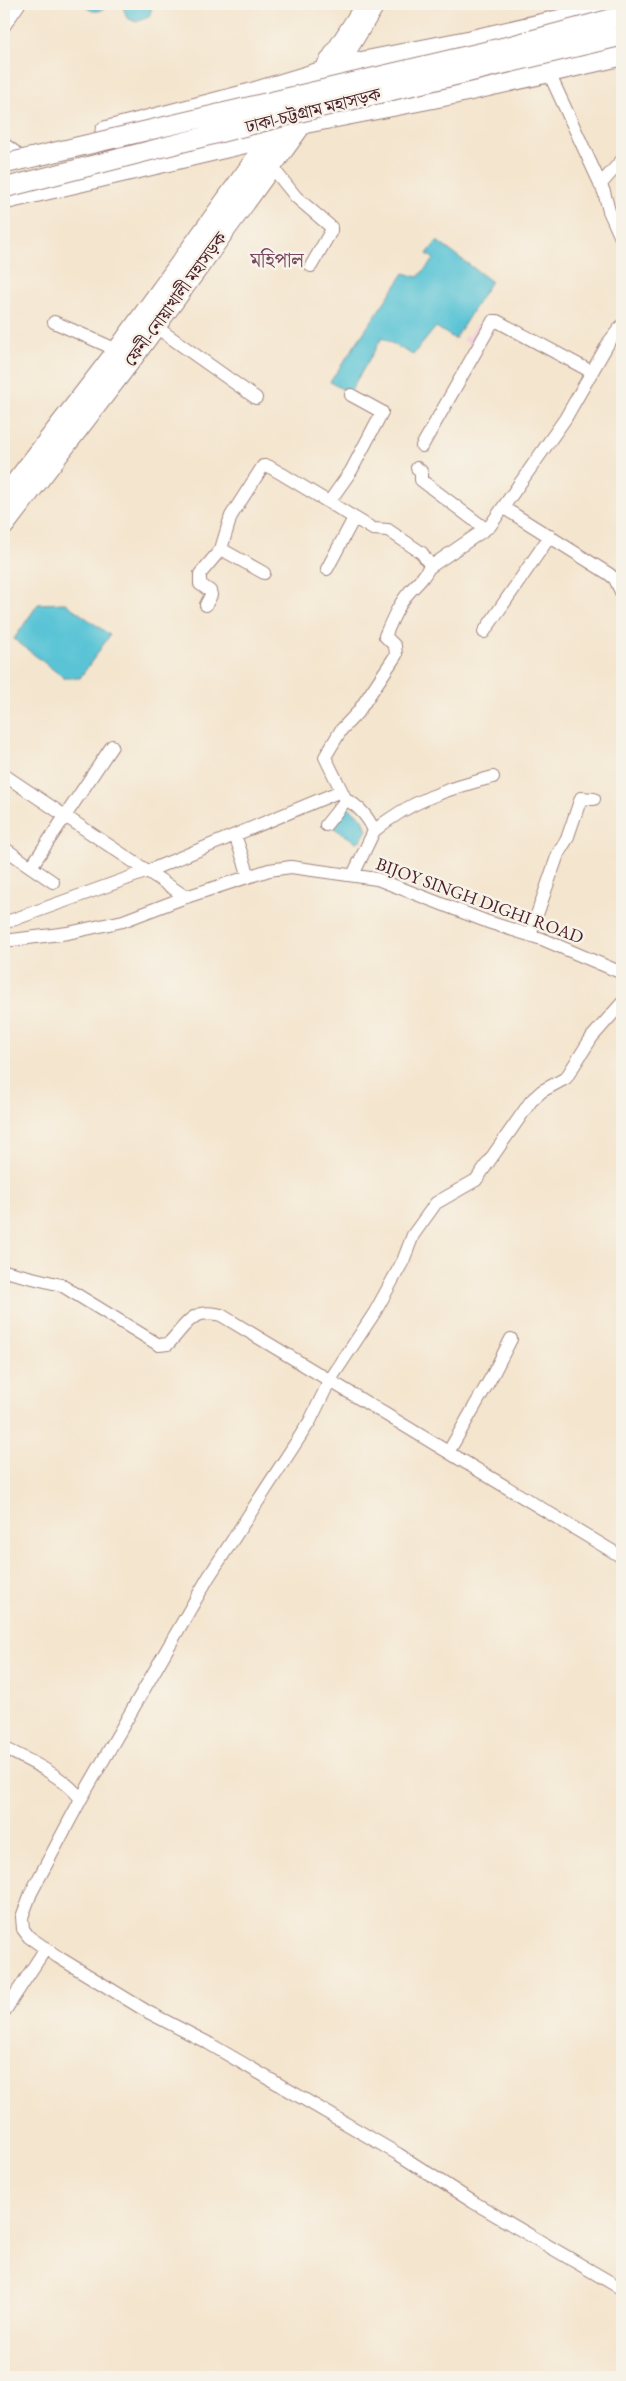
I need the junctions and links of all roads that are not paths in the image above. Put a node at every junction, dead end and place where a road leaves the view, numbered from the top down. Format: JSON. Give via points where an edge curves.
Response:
{"nodes":[{"id":1,"x":19,"y":4,"type":"edge"},
{"id":2,"x":364,"y":4,"type":"edge"},
{"id":3,"x":377,"y":4,"type":"edge"},
{"id":4,"x":622,"y":5,"type":"edge"},
{"id":5,"x":622,"y":16,"type":"edge"},
{"id":6,"x":4,"y":26,"type":"edge"},
{"id":7,"x":622,"y":36,"type":"edge"},
{"id":8,"x":622,"y":56,"type":"edge"},
{"id":9,"x":339,"y":66,"type":"junction"},
{"id":10,"x":320,"y":73,"type":"junction"},
{"id":11,"x":549,"y":73,"type":"junction"},
{"id":12,"x":303,"y":124,"type":"junction"},
{"id":13,"x":274,"y":133,"type":"junction"},
{"id":14,"x":7,"y":154,"type":"edge"},
{"id":15,"x":622,"y":160,"type":"edge"},
{"id":16,"x":272,"y":167,"type":"junction"},
{"id":17,"x":600,"y":185,"type":"junction"},
{"id":18,"x":4,"y":188,"type":"edge"},
{"id":19,"x":4,"y":200,"type":"edge"},
{"id":20,"x":622,"y":240,"type":"edge"},
{"id":21,"x":311,"y":266,"type":"dead end"},
{"id":22,"x":54,"y":322,"type":"dead end"},
{"id":23,"x":622,"y":325,"type":"edge"},
{"id":24,"x":156,"y":326,"type":"junction"},
{"id":25,"x":125,"y":353,"type":"junction"},
{"id":26,"x":592,"y":372,"type":"junction"},
{"id":27,"x":351,"y":395,"type":"dead end"},
{"id":28,"x":256,"y":398,"type":"dead end"},
{"id":29,"x":422,"y":446,"type":"dead end"},
{"id":30,"x":417,"y":468,"type":"dead end"},
{"id":31,"x":4,"y":497,"type":"edge"},
{"id":32,"x":329,"y":502,"type":"junction"},
{"id":33,"x":504,"y":508,"type":"junction"},
{"id":34,"x":354,"y":518,"type":"junction"},
{"id":35,"x":4,"y":526,"type":"edge"},
{"id":36,"x":487,"y":528,"type":"junction"},
{"id":37,"x":550,"y":536,"type":"junction"},
{"id":38,"x":221,"y":549,"type":"junction"},
{"id":39,"x":430,"y":567,"type":"junction"},
{"id":40,"x":327,"y":569,"type":"dead end"},
{"id":41,"x":264,"y":573,"type":"dead end"},
{"id":42,"x":622,"y":594,"type":"edge"},
{"id":43,"x":206,"y":604,"type":"dead end"},
{"id":44,"x":484,"y":632,"type":"dead end"},
{"id":45,"x":112,"y":746,"type":"dead end"},
{"id":46,"x":4,"y":775,"type":"edge"},
{"id":47,"x":493,"y":777,"type":"dead end"},
{"id":48,"x":343,"y":796,"type":"junction"},
{"id":49,"x":594,"y":799,"type":"dead end"},
{"id":50,"x":66,"y":816,"type":"junction"},
{"id":51,"x":326,"y":825,"type":"dead end"},
{"id":52,"x":374,"y":830,"type":"junction"},
{"id":53,"x":235,"y":835,"type":"junction"},
{"id":54,"x":4,"y":848,"type":"edge"},
{"id":55,"x":31,"y":867,"type":"junction"},
{"id":56,"x":148,"y":871,"type":"junction"},
{"id":57,"x":353,"y":875,"type":"junction"},
{"id":58,"x":249,"y":876,"type":"junction"},
{"id":59,"x":53,"y":882,"type":"dead end"},
{"id":60,"x":186,"y":896,"type":"junction"},
{"id":61,"x":4,"y":923,"type":"edge"},
{"id":62,"x":530,"y":935,"type":"junction"},
{"id":63,"x":4,"y":941,"type":"edge"},
{"id":64,"x":622,"y":973,"type":"edge"},
{"id":65,"x":622,"y":1003,"type":"edge"},
{"id":66,"x":4,"y":1270,"type":"edge"},
{"id":67,"x":511,"y":1339,"type":"dead end"},
{"id":68,"x":330,"y":1380,"type":"junction"},
{"id":69,"x":448,"y":1451,"type":"junction"},
{"id":70,"x":622,"y":1557,"type":"edge"},
{"id":71,"x":4,"y":1748,"type":"edge"},
{"id":72,"x":81,"y":1799,"type":"junction"},
{"id":73,"x":46,"y":1948,"type":"junction"},
{"id":74,"x":4,"y":2012,"type":"edge"},
{"id":75,"x":622,"y":2289,"type":"edge"}],
"edges":[{"from":1,"to":6,"type":"street"},
{"from":2,"to":10,"type":"main road"},
{"from":3,"to":9,"type":"main road"},
{"from":4,"to":9,"type":"highway"},
{"from":5,"to":14,"type":"highway","name":"ঢাকা-চট্টগ্রাম মহাসড়ক","bridge":true,"via":[[503,48]]},
{"from":7,"to":18,"type":"highway","name":"ঢাকা-চট্টগ্রাম মহাসড়ক","bridge":true,"via":[[301,112]]},
{"from":8,"to":11,"type":"highway"},
{"from":9,"to":10,"type":"highway"},
{"from":9,"to":12,"type":"highway","name":"ফেনী-নোয়াখালী মহাসড়ক"},
{"from":10,"to":13,"type":"highway","name":"ফেনী-নোয়াখালী মহাসড়ক"},
{"from":10,"to":14,"type":"highway","via":[[124,127]]},
{"from":11,"to":12,"type":"highway"},
{"from":11,"to":17,"type":"street"},
{"from":12,"to":13,"type":"highway"},
{"from":12,"to":16,"type":"highway","name":"ফেনী-নোয়াখালী মহাসড়ক"},
{"from":13,"to":19,"type":"highway","via":[[256,141]]},
{"from":13,"to":25,"type":"highway","name":"ফেনী-নোয়াখালী মহাসড়ক"},
{"from":15,"to":17,"type":"street"},
{"from":16,"to":21,"type":"street","via":[[296,197],[331,227]]},
{"from":16,"to":24,"type":"highway","name":"ফেনী-নোয়াখালী মহাসড়ক"},
{"from":17,"to":20,"type":"street"},
{"from":22,"to":25,"type":"street"},
{"from":23,"to":26,"type":"street"},
{"from":24,"to":25,"type":"highway","name":"ফেনী-নোয়াখালী মহাসড়ক"},
{"from":24,"to":28,"type":"street"},
{"from":25,"to":31,"type":"highway","name":"ফেনী-নোয়াখালী মহাসড়ক"},
{"from":25,"to":35,"type":"highway","name":"ফেনী-নোয়াখালী মহাসড়ক"},
{"from":26,"to":29,"type":"street","via":[[493,321]]},
{"from":26,"to":33,"type":"street","via":[[566,419]]},
{"from":27,"to":32,"type":"street","via":[[382,412],[351,472]]},
{"from":30,"to":36,"type":"street","via":[[421,471],[422,480]]},
{"from":32,"to":34,"type":"street"},
{"from":32,"to":38,"type":"street","via":[[263,466],[231,516]]},
{"from":33,"to":36,"type":"street"},
{"from":33,"to":37,"type":"street"},
{"from":34,"to":39,"type":"street","via":[[373,528],[388,530],[422,553]]},
{"from":34,"to":40,"type":"street"},
{"from":36,"to":39,"type":"street"},
{"from":37,"to":42,"type":"street","via":[[615,578]]},
{"from":37,"to":44,"type":"street"},
{"from":38,"to":41,"type":"street"},
{"from":38,"to":43,"type":"street","via":[[200,574],[200,584],[211,595]]},
{"from":39,"to":48,"type":"street","via":[[397,611],[385,636],[395,646],[396,655],[325,757]]},
{"from":45,"to":50,"type":"street"},
{"from":46,"to":50,"type":"street"},
{"from":47,"to":52,"type":"street","via":[[414,803]]},
{"from":48,"to":51,"type":"street"},
{"from":48,"to":52,"type":"street","via":[[370,820]]},
{"from":48,"to":53,"type":"street"},
{"from":49,"to":62,"type":"street","via":[[581,798]]},
{"from":50,"to":55,"type":"street"},
{"from":50,"to":56,"type":"street"},
{"from":52,"to":57,"type":"street"},
{"from":53,"to":56,"type":"street"},
{"from":53,"to":58,"type":"street"},
{"from":54,"to":55,"type":"street"},
{"from":55,"to":59,"type":"street"},
{"from":56,"to":60,"type":"street"},
{"from":56,"to":61,"type":"street"},
{"from":57,"to":58,"type":"street","name":"BIJOY SINGH DIGHI ROAD","via":[[291,867]]},
{"from":57,"to":62,"type":"street","name":"BIJOY SINGH DIGHI ROAD","via":[[377,879]]},
{"from":58,"to":60,"type":"street","name":"BIJOY SINGH DIGHI ROAD"},
{"from":60,"to":63,"type":"street","name":"BIJOY SINGH DIGHI ROAD","via":[[123,921],[68,933]]},
{"from":62,"to":64,"type":"street","name":"BIJOY SINGH DIGHI ROAD"},
{"from":65,"to":68,"type":"street","via":[[592,1037],[566,1078],[531,1101],[476,1180],[436,1203],[414,1234],[403,1261],[374,1312]]},
{"from":66,"to":68,"type":"street","via":[[61,1285],[159,1345],[168,1344],[192,1317],[207,1311],[221,1315]]},
{"from":67,"to":69,"type":"street"},
{"from":68,"to":69,"type":"street"},
{"from":68,"to":72,"type":"street","via":[[310,1422],[208,1578]]},
{"from":69,"to":70,"type":"street"},
{"from":71,"to":72,"type":"street","via":[[37,1765]]},
{"from":72,"to":73,"type":"street","via":[[31,1893],[22,1917],[23,1929]]},
{"from":73,"to":74,"type":"street"},
{"from":73,"to":75,"type":"street","via":[[140,2007],[398,2154],[472,2202]]}]}
